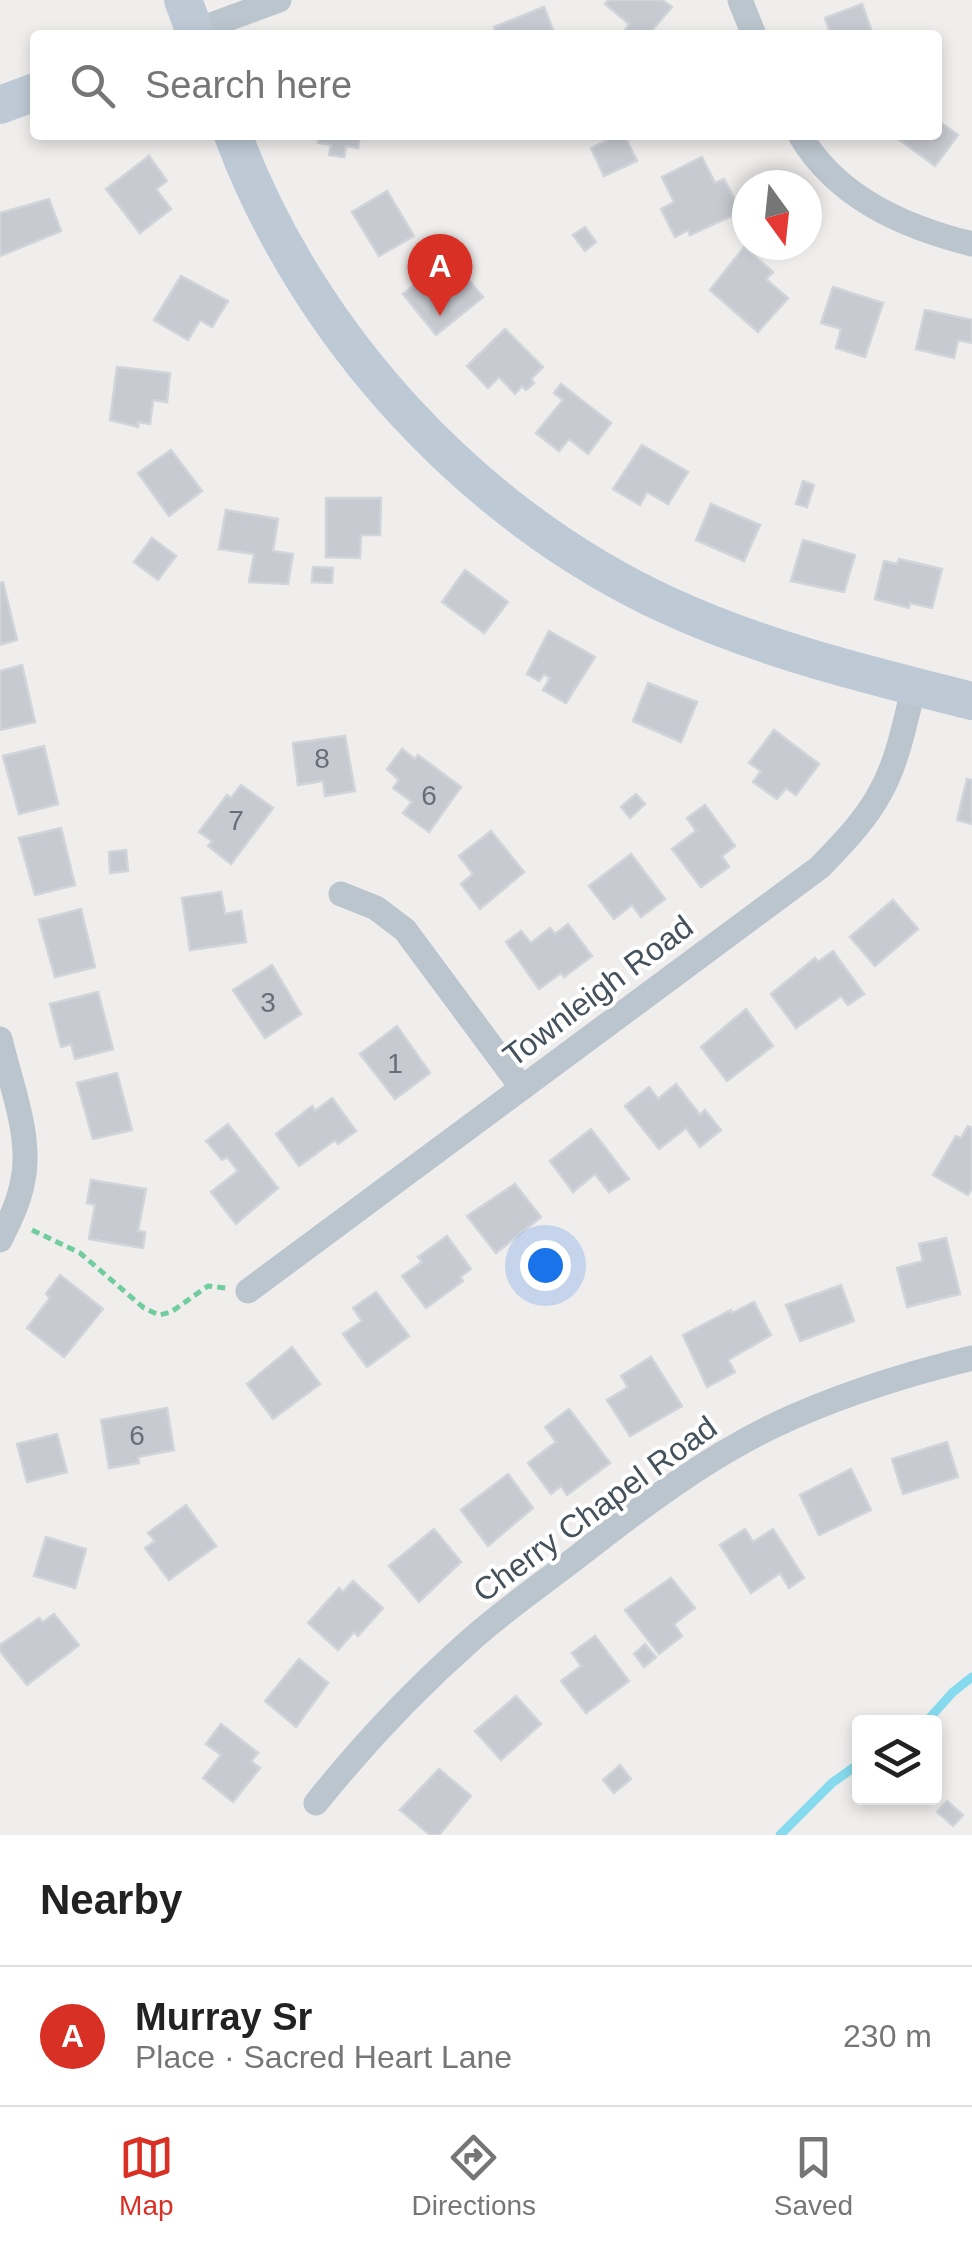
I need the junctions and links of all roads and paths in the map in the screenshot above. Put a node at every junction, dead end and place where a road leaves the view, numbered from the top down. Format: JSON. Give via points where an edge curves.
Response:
{"nodes":[{"id":1,"x":279,"y":0,"type":"edge"},
{"id":2,"x":740,"y":0,"type":"edge"},
{"id":3,"x":190,"y":25,"type":"edge"},
{"id":4,"x":752,"y":30,"type":"edge"},
{"id":5,"x":30,"y":94,"type":"edge"},
{"id":6,"x":0,"y":106,"type":"edge"},
{"id":7,"x":235,"y":140,"type":"edge"},
{"id":8,"x":804,"y":140,"type":"edge"},
{"id":9,"x":972,"y":244,"type":"edge"},
{"id":10,"x":914,"y":686,"type":"junction"},
{"id":11,"x":972,"y":700,"type":"edge"},
{"id":12,"x":342,"y":894,"type":"dead end"},
{"id":13,"x":0,"y":1039,"type":"edge"},
{"id":14,"x":522,"y":1088,"type":"junction"},
{"id":15,"x":5,"y":1230,"type":"edge"},
{"id":16,"x":248,"y":1291,"type":"joint"},
{"id":17,"x":972,"y":1358,"type":"edge"},
{"id":18,"x":316,"y":1803,"type":"dead end"}],
"edges":[{"from":1,"to":3,"type":"street"},
{"from":2,"to":4,"type":"street"},
{"from":5,"to":6,"type":"street"},
{"from":7,"to":10,"type":"street","via":[[275,227],[329,316],[416,423],[524,518],[666,604],[772,646]]},
{"from":8,"to":9,"type":"street","via":[[826,169],[874,208]]},
{"from":10,"to":11,"type":"street"},
{"from":10,"to":14,"type":"street","name":"Townleigh Road","via":[[881,792],[831,855]]},
{"from":12,"to":14,"type":"street","via":[[405,930]]},
{"from":13,"to":15,"type":"street","via":[[24,1176]]},
{"from":14,"to":16,"type":"street","name":"Townleigh Road"},
{"from":15,"to":16,"type":"path","via":[[80,1253],[159,1315],[208,1286]]},
{"from":17,"to":18,"type":"street","name":"Cherry Chapel Road","via":[[838,1398],[713,1458],[476,1635],[361,1746]]}]}
